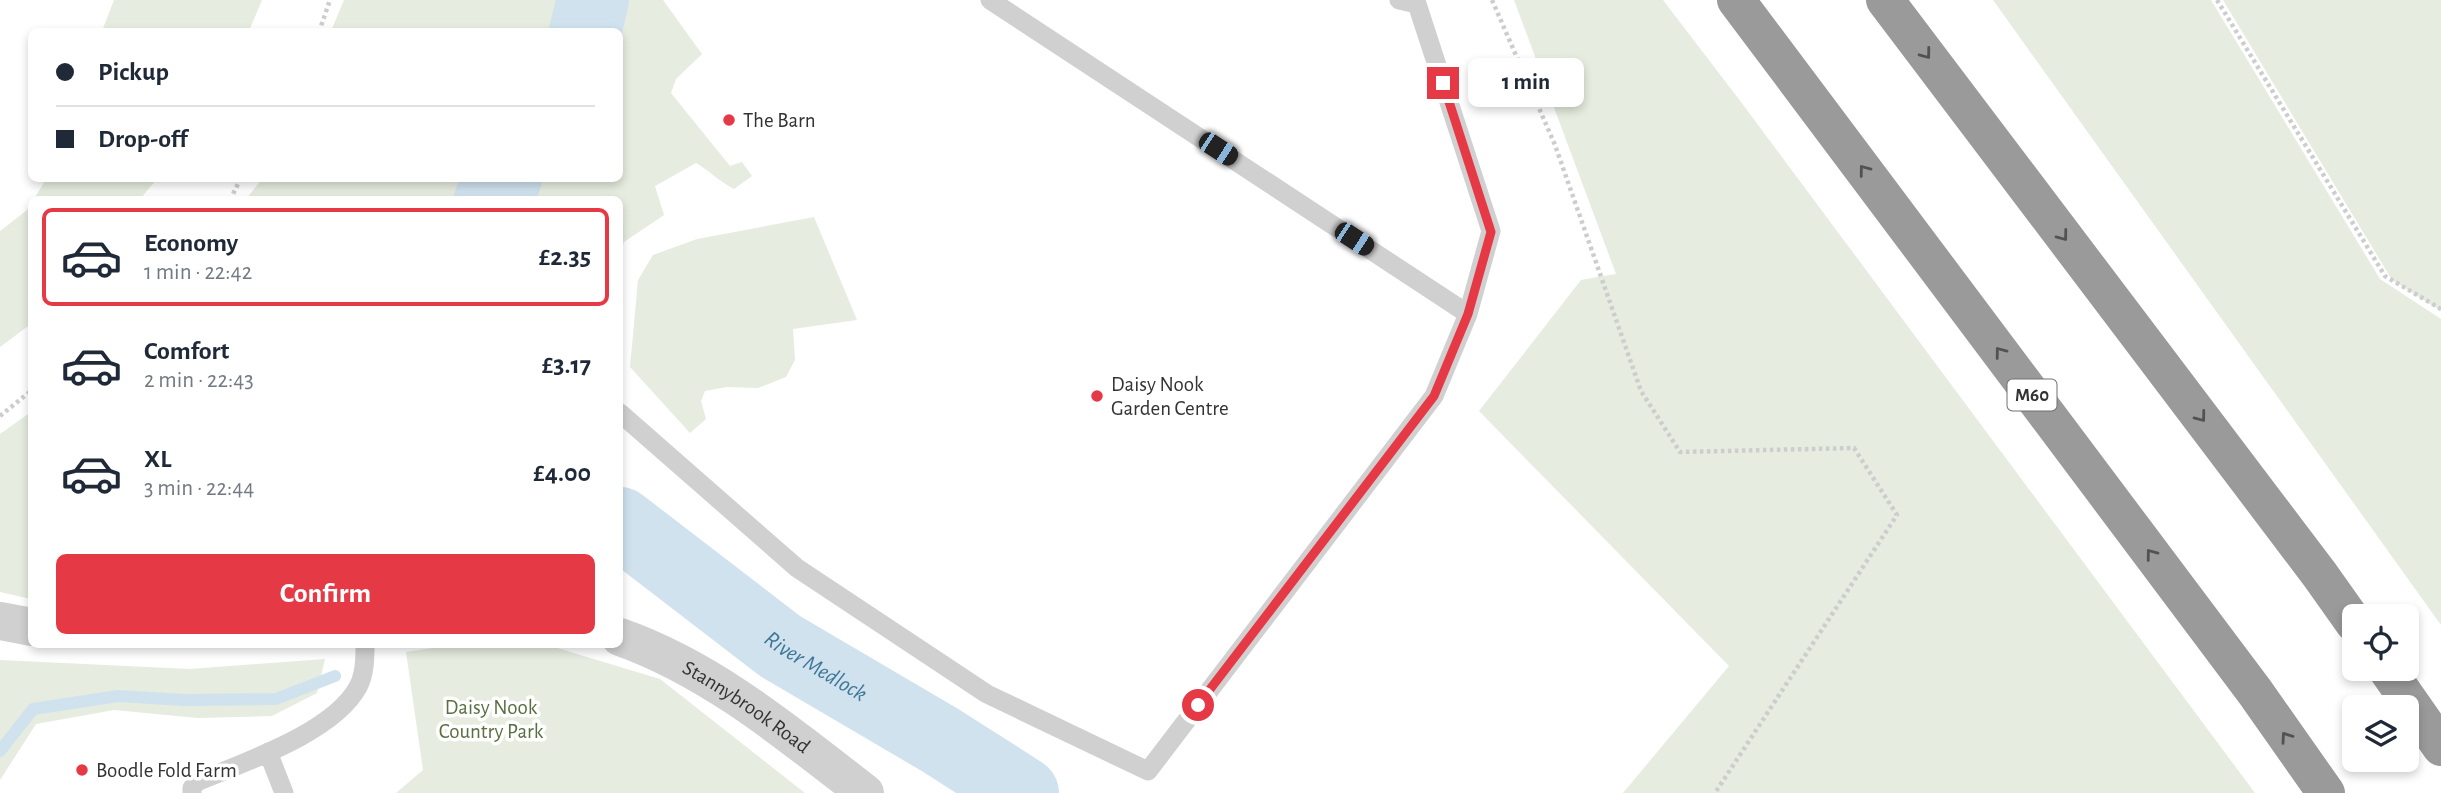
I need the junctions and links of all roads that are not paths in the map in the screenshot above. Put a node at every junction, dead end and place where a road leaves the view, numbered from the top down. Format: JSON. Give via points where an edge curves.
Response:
{"nodes":[{"id":1,"x":990,"y":0,"type":"edge"},
{"id":2,"x":1399,"y":0,"type":"edge"},
{"id":3,"x":1736,"y":0,"type":"edge"},
{"id":4,"x":1885,"y":0,"type":"edge"},
{"id":5,"x":1468,"y":314,"type":"junction"},
{"id":6,"x":623,"y":416,"type":"edge"},
{"id":7,"x":2342,"y":606,"type":"edge"},
{"id":8,"x":0,"y":621,"type":"edge"},
{"id":9,"x":28,"y":626,"type":"edge"},
{"id":10,"x":623,"y":638,"type":"edge"},
{"id":11,"x":365,"y":648,"type":"edge"},
{"id":12,"x":2395,"y":681,"type":"edge"},
{"id":13,"x":2441,"y":747,"type":"edge"},
{"id":14,"x":268,"y":752,"type":"junction"},
{"id":15,"x":192,"y":793,"type":"edge"},
{"id":16,"x":284,"y":793,"type":"edge"},
{"id":17,"x":865,"y":793,"type":"edge"},
{"id":18,"x":2326,"y":793,"type":"edge"}],
"edges":[{"from":1,"to":5,"type":"lane"},
{"from":2,"to":5,"type":"lane","via":[[1417,4],[1491,232]]},
{"from":18,"to":3,"type":"highway","number":"M60","one_way":true},
{"from":4,"to":7,"type":"highway","one_way":true},
{"from":5,"to":6,"type":"lane","via":[[1434,396],[1148,771],[987,694],[797,568]]},
{"from":8,"to":9,"type":"street"},
{"from":10,"to":17,"type":"street","name":"Stannybrook Road","via":[[729,694]]},
{"from":11,"to":14,"type":"lane","via":[[359,686],[340,710]]},
{"from":12,"to":13,"type":"highway"},
{"from":14,"to":15,"type":"lane","via":[[197,782]]},
{"from":14,"to":16,"type":"lane"}]}
